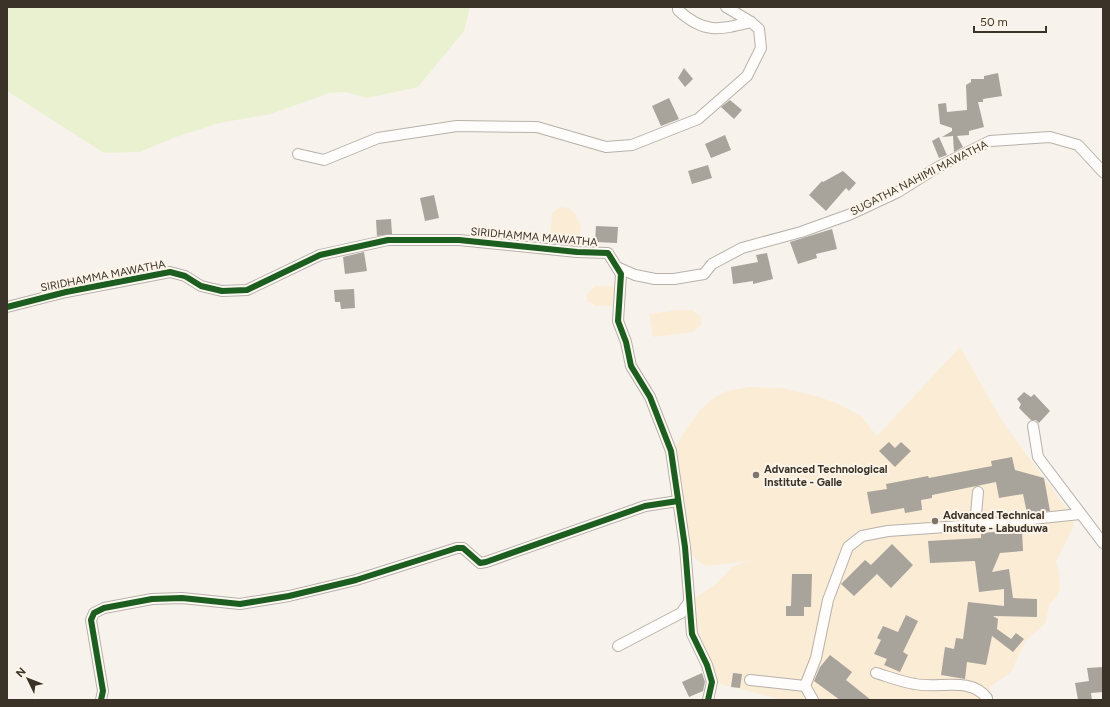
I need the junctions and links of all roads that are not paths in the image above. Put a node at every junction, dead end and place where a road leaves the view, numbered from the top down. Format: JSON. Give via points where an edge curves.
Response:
{"nodes":[{"id":1,"x":678,"y":7,"type":"edge"},
{"id":2,"x":726,"y":7,"type":"edge"},
{"id":3,"x":751,"y":22,"type":"junction"},
{"id":4,"x":298,"y":154,"type":"dead end"},
{"id":5,"x":1103,"y":172,"type":"edge"},
{"id":6,"x":618,"y":268,"type":"junction"},
{"id":7,"x":7,"y":307,"type":"edge"},
{"id":8,"x":1033,"y":426,"type":"dead end"},
{"id":9,"x":978,"y":492,"type":"dead end"},
{"id":10,"x":678,"y":501,"type":"junction"},
{"id":11,"x":1080,"y":514,"type":"junction"},
{"id":12,"x":975,"y":525,"type":"junction"},
{"id":13,"x":1103,"y":543,"type":"edge"},
{"id":14,"x":689,"y":602,"type":"junction"},
{"id":15,"x":618,"y":646,"type":"dead end"},
{"id":16,"x":876,"y":673,"type":"dead end"},
{"id":17,"x":750,"y":680,"type":"dead end"},
{"id":18,"x":805,"y":686,"type":"junction"},
{"id":19,"x":101,"y":700,"type":"edge"},
{"id":20,"x":708,"y":700,"type":"edge"},
{"id":21,"x":813,"y":700,"type":"edge"},
{"id":22,"x":986,"y":700,"type":"edge"}],
"edges":[{"from":1,"to":3,"type":"street","via":[[690,21],[706,27],[722,29]]},
{"from":2,"to":3,"type":"street"},
{"from":3,"to":4,"type":"street","via":[[759,30],[761,48],[747,76],[698,119],[632,145],[606,147],[537,127],[457,126],[378,138],[324,160]]},
{"from":5,"to":6,"type":"street","name":"SUGATHA NAHIMI MAWATHA","via":[[1078,145],[1050,137],[990,141],[938,167],[898,192],[851,214],[801,232],[742,248],[712,264],[704,274],[655,279]]},
{"from":6,"to":7,"type":"street","name":"SIRIDHAMMA MAWATHA","via":[[608,253],[459,240],[388,240],[320,255],[247,290],[222,291],[201,286],[185,276],[170,272],[66,292]]},
{"from":6,"to":10,"type":"street","via":[[621,274],[618,321],[631,366],[650,397],[670,451]]},
{"from":8,"to":11,"type":"street","via":[[1038,457]]},
{"from":9,"to":12,"type":"street"},
{"from":10,"to":14,"type":"street","via":[[686,547]]},
{"from":10,"to":19,"type":"street","via":[[645,506],[486,562],[480,562],[463,548],[457,548],[356,580],[289,596],[240,604],[182,598],[152,599],[104,608],[94,613],[90,620],[103,691]]},
{"from":11,"to":12,"type":"street"},
{"from":11,"to":13,"type":"street"},
{"from":12,"to":18,"type":"street","via":[[888,531],[862,536],[848,547],[828,600],[816,658]]},
{"from":14,"to":15,"type":"street","via":[[681,613]]},
{"from":14,"to":20,"type":"street","via":[[692,634],[712,682]]},
{"from":16,"to":22,"type":"street","via":[[916,685],[970,686],[982,692]]},
{"from":17,"to":18,"type":"street"},
{"from":18,"to":21,"type":"street"}]}
